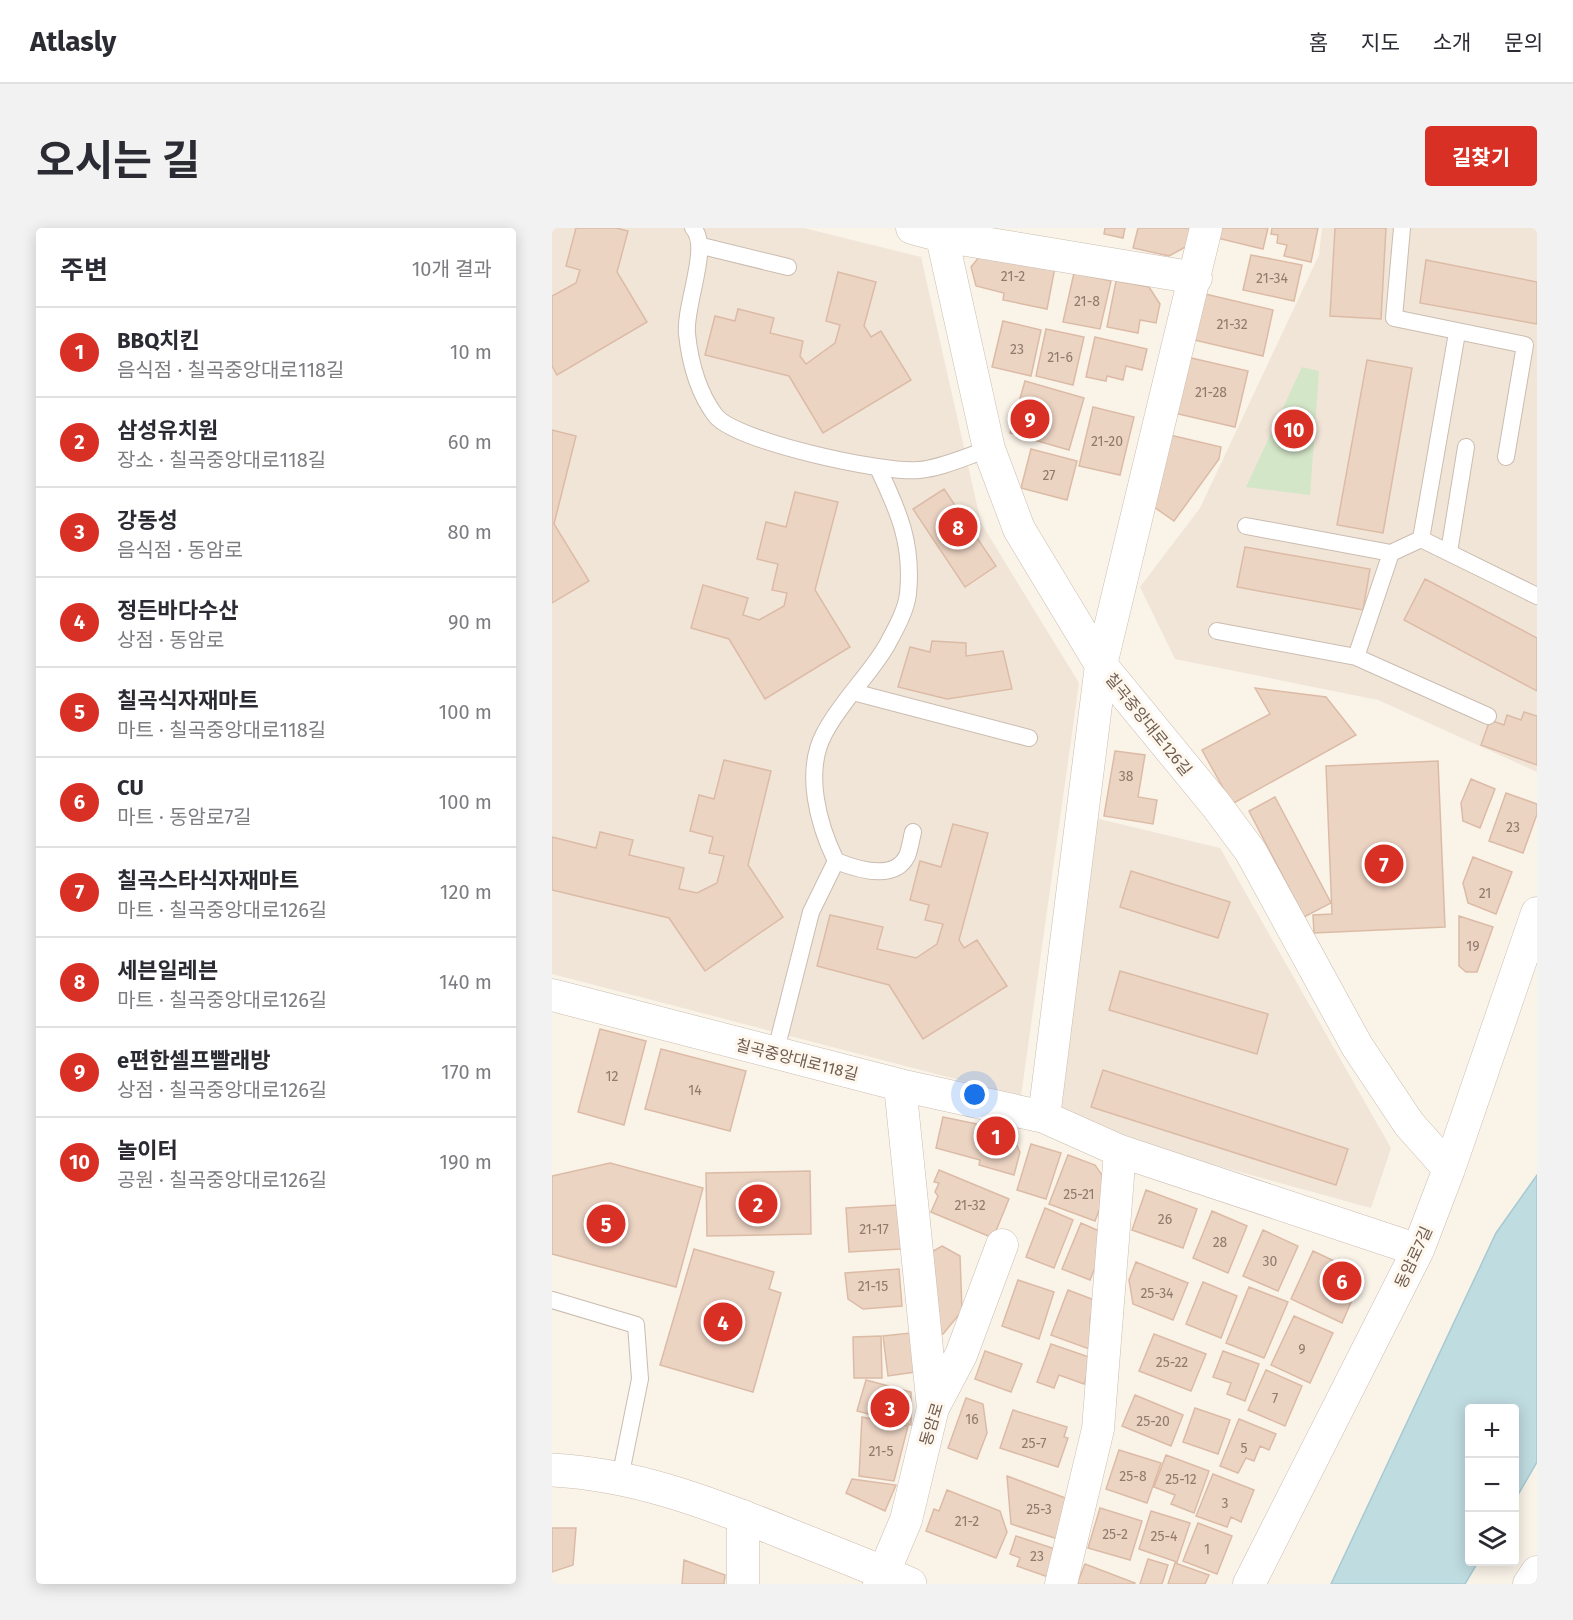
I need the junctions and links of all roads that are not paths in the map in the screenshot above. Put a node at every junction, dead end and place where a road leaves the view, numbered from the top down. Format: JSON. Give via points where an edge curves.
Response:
{"nodes":[{"id":1,"x":693,"y":228,"type":"edge"},
{"id":2,"x":1206,"y":228,"type":"edge"},
{"id":3,"x":1402,"y":228,"type":"edge"},
{"id":4,"x":931,"y":230,"type":"edge"},
{"id":5,"x":702,"y":246,"type":"junction"},
{"id":6,"x":788,"y":267,"type":"dead end"},
{"id":7,"x":1196,"y":278,"type":"junction"},
{"id":8,"x":1457,"y":333,"type":"junction"},
{"id":9,"x":1466,"y":447,"type":"dead end"},
{"id":10,"x":989,"y":449,"type":"junction"},
{"id":11,"x":1506,"y":457,"type":"dead end"},
{"id":12,"x":878,"y":468,"type":"junction"},
{"id":13,"x":1246,"y":526,"type":"dead end"},
{"id":14,"x":1421,"y":539,"type":"junction"},
{"id":15,"x":1449,"y":552,"type":"junction"},
{"id":16,"x":1390,"y":553,"type":"junction"},
{"id":17,"x":1537,"y":596,"type":"edge"},
{"id":18,"x":1217,"y":631,"type":"dead end"},
{"id":19,"x":1356,"y":657,"type":"junction"},
{"id":20,"x":1101,"y":665,"type":"junction"},
{"id":21,"x":853,"y":692,"type":"junction"},
{"id":22,"x":1488,"y":716,"type":"dead end"},
{"id":23,"x":1029,"y":738,"type":"dead end"},
{"id":24,"x":913,"y":832,"type":"dead end"},
{"id":25,"x":836,"y":861,"type":"junction"},
{"id":26,"x":1537,"y":913,"type":"edge"},
{"id":27,"x":552,"y":995,"type":"edge"},
{"id":28,"x":775,"y":1054,"type":"junction"},
{"id":29,"x":900,"y":1086,"type":"junction"},
{"id":30,"x":1044,"y":1117,"type":"junction"},
{"id":31,"x":1120,"y":1151,"type":"junction"},
{"id":32,"x":1449,"y":1169,"type":"junction"},
{"id":33,"x":1002,"y":1245,"type":"dead end"},
{"id":34,"x":1418,"y":1250,"type":"junction"},
{"id":35,"x":552,"y":1300,"type":"edge"},
{"id":36,"x":933,"y":1408,"type":"junction"},
{"id":37,"x":552,"y":1470,"type":"edge"},
{"id":38,"x":620,"y":1478,"type":"junction"},
{"id":39,"x":743,"y":1516,"type":"junction"},
{"id":40,"x":1537,"y":1572,"type":"edge"},
{"id":41,"x":891,"y":1580,"type":"edge"},
{"id":42,"x":743,"y":1584,"type":"edge"},
{"id":43,"x":1062,"y":1584,"type":"edge"},
{"id":44,"x":1249,"y":1584,"type":"edge"},
{"id":45,"x":1529,"y":1584,"type":"edge"}],
"edges":[{"from":1,"to":5,"type":"lane"},
{"from":2,"to":7,"type":"street"},
{"from":3,"to":8,"type":"lane","via":[[1394,318]]},
{"from":4,"to":7,"type":"street","name":"칠곡중앙대로126길"},
{"from":4,"to":10,"type":"street","name":"칠곡중앙대로126길"},
{"from":5,"to":6,"type":"lane"},
{"from":5,"to":12,"type":"lane","via":[[686,331],[696,380],[716,417],[755,436],[824,458]]},
{"from":7,"to":20,"type":"street"},
{"from":8,"to":11,"type":"lane","via":[[1525,345]]},
{"from":8,"to":14,"type":"lane"},
{"from":9,"to":15,"type":"lane"},
{"from":10,"to":12,"type":"lane","via":[[919,470]]},
{"from":10,"to":20,"type":"street","name":"칠곡중앙대로126길","via":[[1019,529]]},
{"from":12,"to":21,"type":"lane","via":[[902,519],[908,555],[908,596],[874,668]]},
{"from":13,"to":16,"type":"lane"},
{"from":14,"to":15,"type":"lane"},
{"from":14,"to":16,"type":"lane"},
{"from":15,"to":17,"type":"lane"},
{"from":16,"to":19,"type":"lane"},
{"from":18,"to":19,"type":"lane"},
{"from":19,"to":22,"type":"lane"},
{"from":20,"to":30,"type":"street"},
{"from":20,"to":32,"type":"street","name":"칠곡중앙대로126길","via":[[1251,852],[1357,1046],[1409,1124]]},
{"from":21,"to":23,"type":"lane"},
{"from":21,"to":25,"type":"lane","via":[[823,735],[814,762],[817,808],[823,834]]},
{"from":24,"to":25,"type":"lane","via":[[900,866],[884,872]]},
{"from":25,"to":28,"type":"lane","via":[[811,912]]},
{"from":26,"to":32,"type":"street","name":"동암로7길"},
{"from":27,"to":28,"type":"street","name":"칠곡중앙대로118길"},
{"from":28,"to":29,"type":"street","name":"칠곡중앙대로118길"},
{"from":29,"to":30,"type":"street","name":"칠곡중앙대로118길"},
{"from":29,"to":36,"type":"street"},
{"from":30,"to":31,"type":"street","name":"칠곡중앙대로118길"},
{"from":31,"to":34,"type":"street","name":"칠곡중앙대로118길"},
{"from":31,"to":43,"type":"street","via":[[1098,1429]]},
{"from":32,"to":34,"type":"street","name":"동암로7길"},
{"from":33,"to":36,"type":"street","name":"동암로","via":[[961,1355]]},
{"from":34,"to":44,"type":"street","name":"동암로7길"},
{"from":35,"to":38,"type":"lane","via":[[636,1325],[640,1379]]},
{"from":36,"to":41,"type":"street","name":"동암로"},
{"from":37,"to":38,"type":"main road","name":"동암로"},
{"from":38,"to":39,"type":"main road","name":"동암로","via":[[661,1487]]},
{"from":39,"to":41,"type":"main road","name":"동암로"},
{"from":39,"to":42,"type":"street"},
{"from":40,"to":45,"type":"street"}]}
